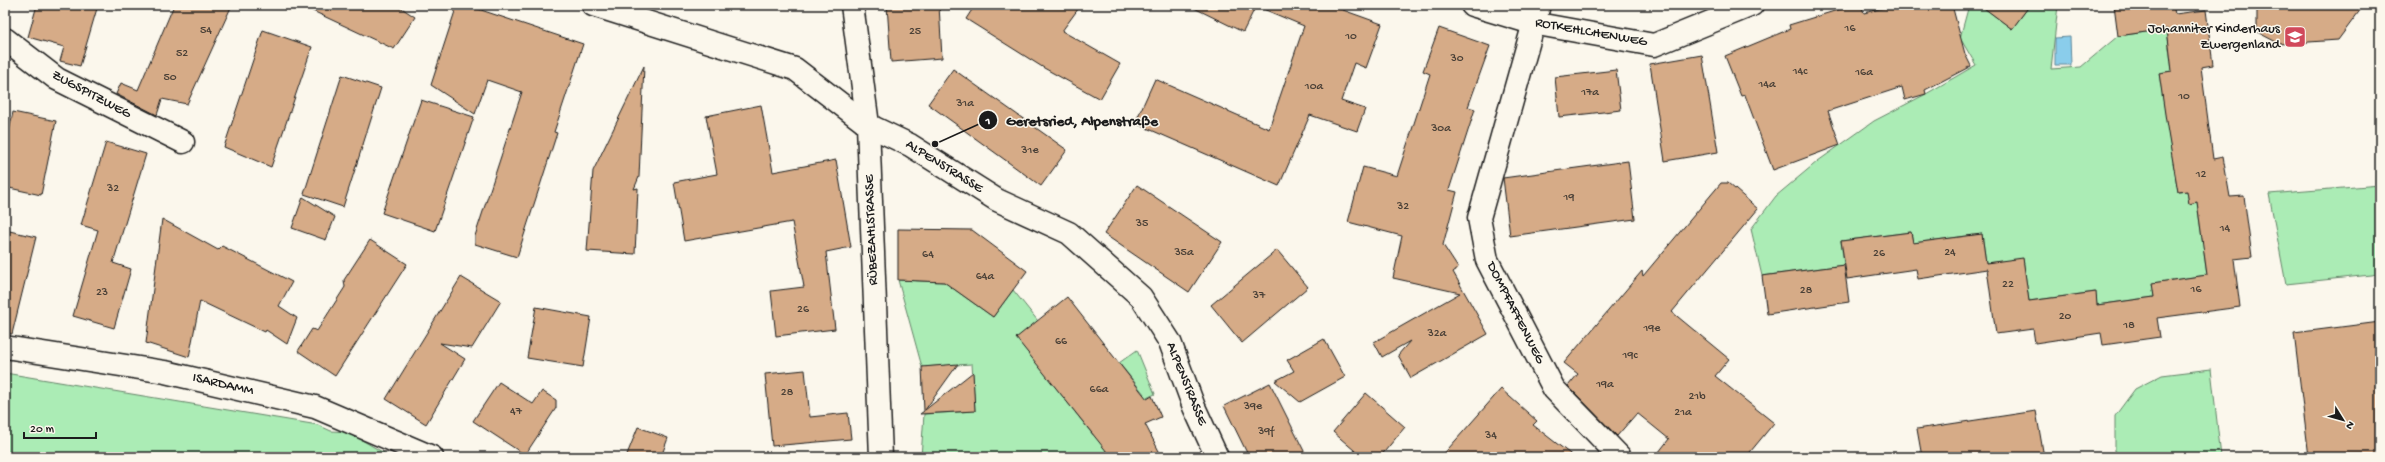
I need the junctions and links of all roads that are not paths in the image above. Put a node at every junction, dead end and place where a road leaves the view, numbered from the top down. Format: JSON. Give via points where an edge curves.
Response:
{"nodes":[{"id":1,"x":593,"y":5,"type":"edge"},
{"id":2,"x":852,"y":5,"type":"edge"},
{"id":3,"x":1472,"y":5,"type":"edge"},
{"id":4,"x":1752,"y":5,"type":"edge"},
{"id":5,"x":1536,"y":14,"type":"edge"},
{"id":6,"x":5,"y":39,"type":"edge"},
{"id":7,"x":868,"y":125,"type":"junction"},
{"id":8,"x":182,"y":142,"type":"dead end"},
{"id":9,"x":5,"y":347,"type":"edge"},
{"id":10,"x":432,"y":457,"type":"edge"},
{"id":11,"x":881,"y":457,"type":"edge"},
{"id":12,"x":1217,"y":457,"type":"edge"},
{"id":13,"x":1620,"y":457,"type":"edge"}],
"edges":[{"from":1,"to":7,"type":"street","name":"ALPENSTRASSE","via":[[795,69]]},
{"from":2,"to":7,"type":"street","name":"RÜBEZAHLSTRASSE"},
{"from":3,"to":5,"type":"street","name":"ROTKEHLCHENWEG"},
{"from":4,"to":5,"type":"street","name":"ROTKEHLCHENWEG","via":[[1654,45]]},
{"from":5,"to":13,"type":"street","name":"DOMPFAFFENWEG","via":[[1479,218],[1487,260],[1554,389]]},
{"from":6,"to":8,"type":"street","name":"ZUGSPITZWEG","via":[[57,79]]},
{"from":7,"to":11,"type":"street","name":"RÜBEZAHLSTRASSE"},
{"from":7,"to":12,"type":"street","name":"ALPENSTRASSE","via":[[910,145],[997,200],[1069,233],[1140,297],[1170,342],[1194,407]]},
{"from":9,"to":10,"type":"street","name":"ISARDAMM","via":[[165,372],[315,407]]}]}
